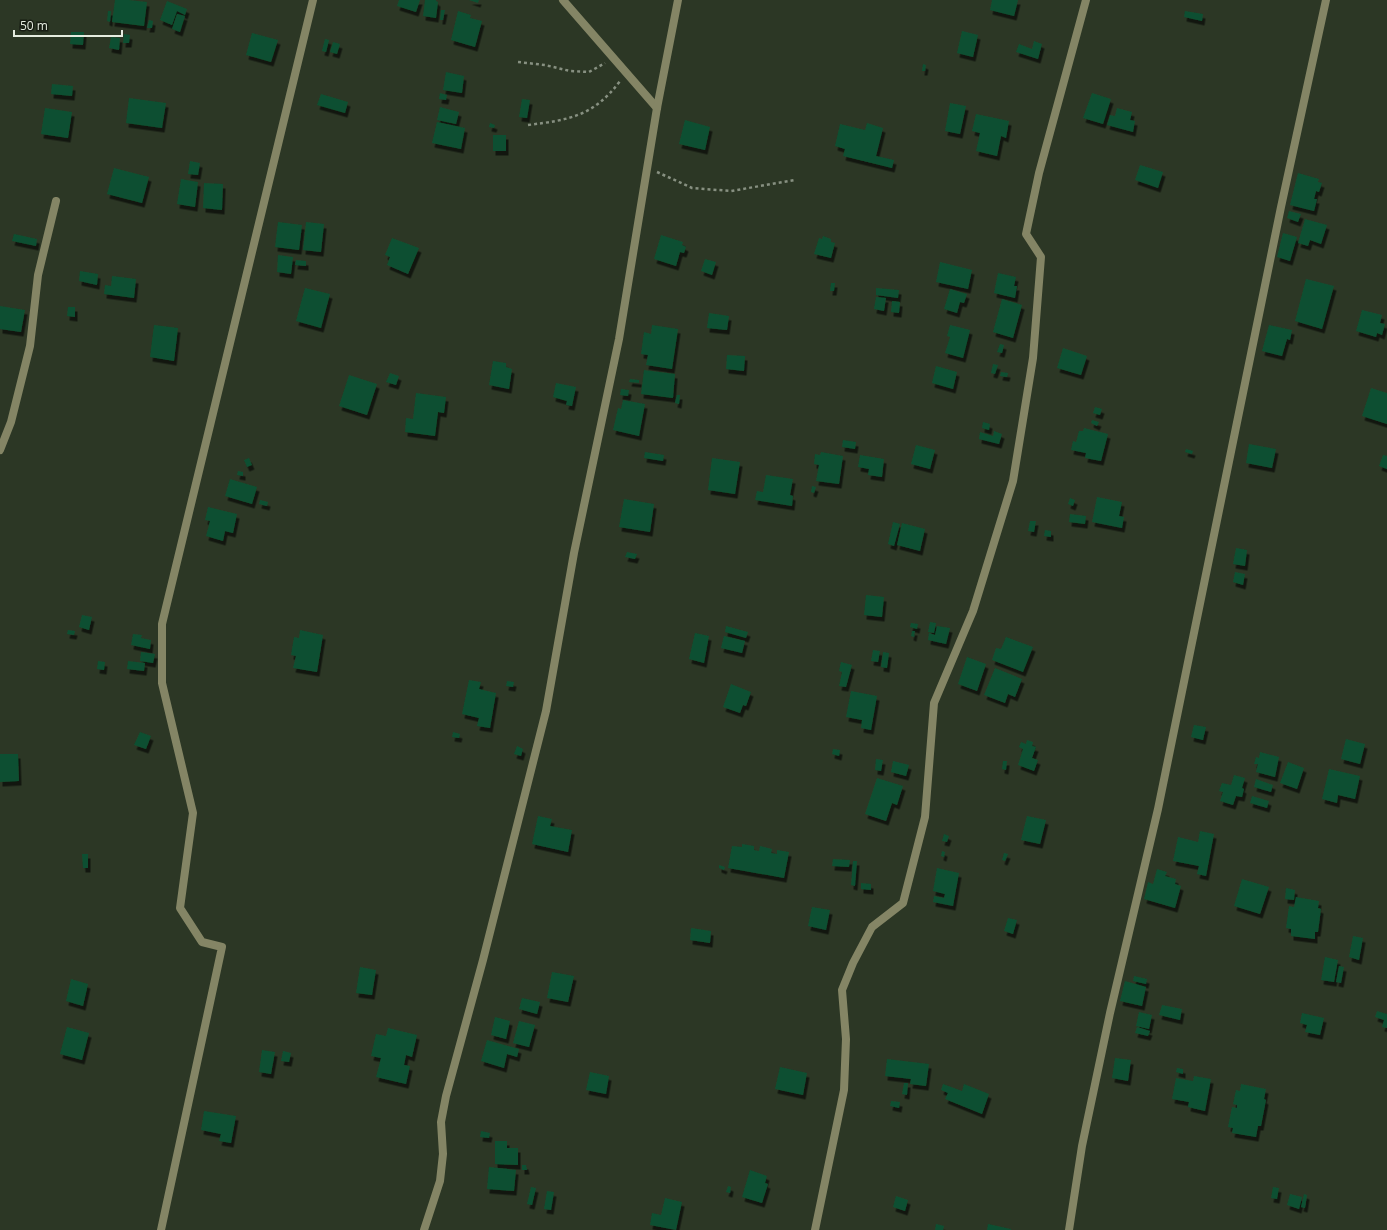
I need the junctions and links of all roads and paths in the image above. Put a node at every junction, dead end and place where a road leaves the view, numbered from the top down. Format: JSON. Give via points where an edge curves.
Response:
{"nodes":[{"id":1,"x":313,"y":0,"type":"edge"},
{"id":2,"x":563,"y":0,"type":"edge"},
{"id":3,"x":678,"y":0,"type":"edge"},
{"id":4,"x":1086,"y":0,"type":"edge"},
{"id":5,"x":1326,"y":0,"type":"edge"},
{"id":6,"x":614,"y":58,"type":"junction"},
{"id":7,"x":518,"y":62,"type":"dead end"},
{"id":8,"x":626,"y":72,"type":"junction"},
{"id":9,"x":658,"y":108,"type":"junction"},
{"id":10,"x":528,"y":125,"type":"dead end"},
{"id":11,"x":648,"y":168,"type":"junction"},
{"id":12,"x":795,"y":180,"type":"dead end"},
{"id":13,"x":56,"y":201,"type":"dead end"},
{"id":14,"x":0,"y":450,"type":"edge"},
{"id":15,"x":161,"y":1230,"type":"edge"},
{"id":16,"x":424,"y":1230,"type":"edge"},
{"id":17,"x":815,"y":1230,"type":"edge"},
{"id":18,"x":1069,"y":1230,"type":"edge"}],
"edges":[{"from":1,"to":15,"type":"street","via":[[162,624],[162,683],[193,813],[180,908],[202,942],[222,947]]},
{"from":2,"to":6,"type":"street"},
{"from":3,"to":9,"type":"street"},
{"from":4,"to":17,"type":"street","via":[[1039,173],[1026,234],[1041,257],[1033,358],[1013,481],[973,611],[934,703],[925,817],[902,903],[872,927],[852,963],[842,990],[846,1039],[844,1090]]},
{"from":5,"to":18,"type":"street","via":[[1158,809],[1082,1146]]},
{"from":6,"to":7,"type":"path","via":[[589,72]]},
{"from":6,"to":8,"type":"street"},
{"from":8,"to":9,"type":"street"},
{"from":8,"to":10,"type":"path","via":[[610,95],[588,112],[562,121]]},
{"from":9,"to":11,"type":"street"},
{"from":11,"to":12,"type":"path","via":[[692,188],[731,191]]},
{"from":11,"to":16,"type":"street","via":[[619,339],[574,553],[546,711],[446,1096],[441,1122],[443,1154],[440,1181]]},
{"from":13,"to":14,"type":"street","via":[[38,275],[30,346],[11,422]]}]}
